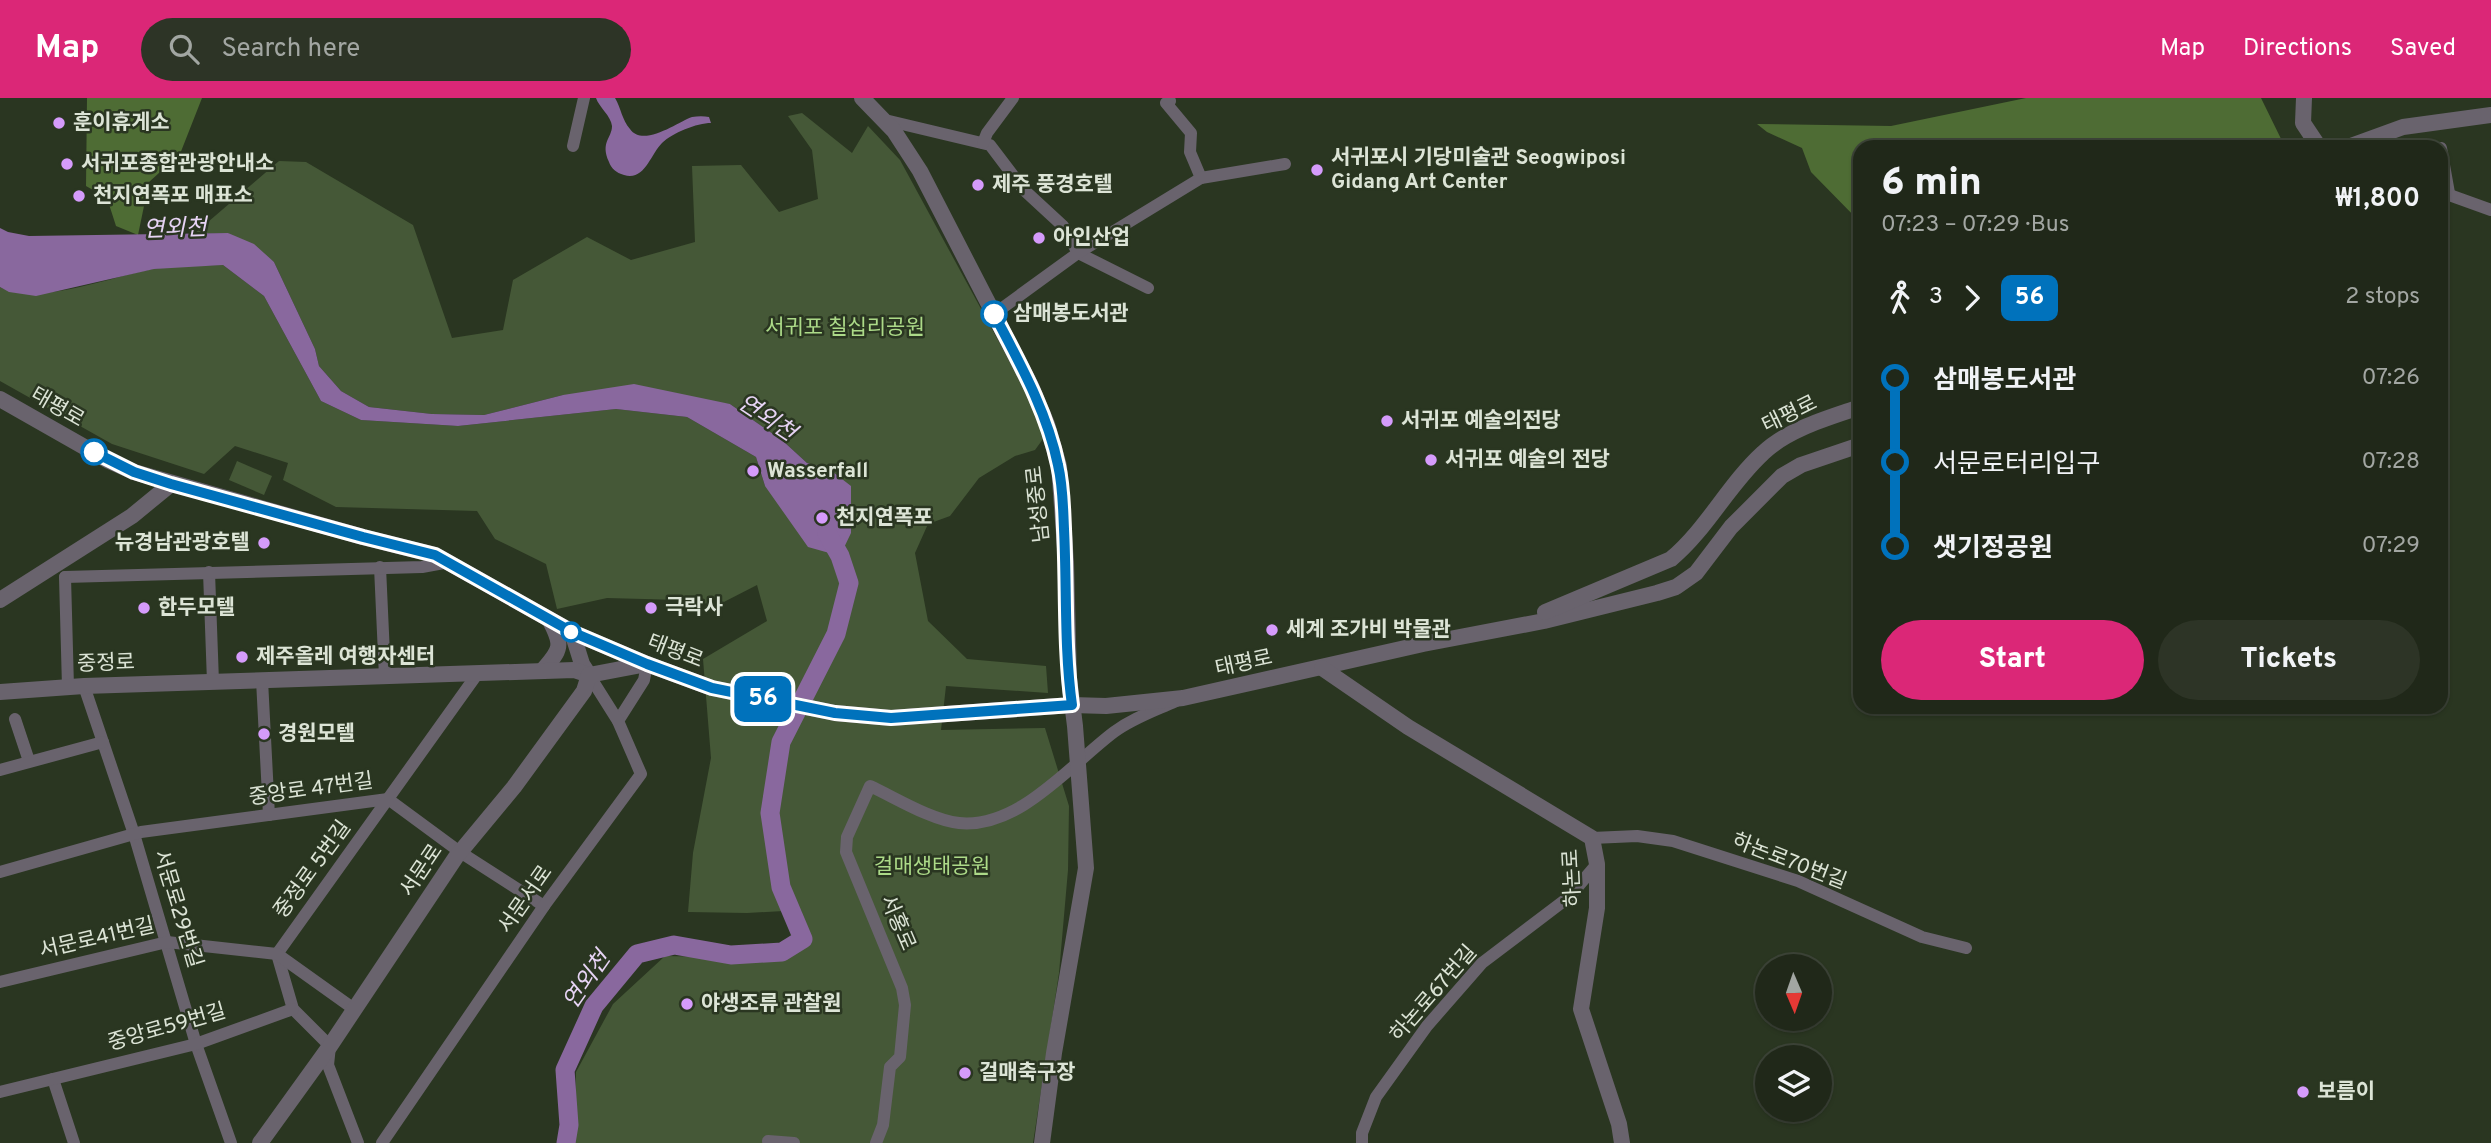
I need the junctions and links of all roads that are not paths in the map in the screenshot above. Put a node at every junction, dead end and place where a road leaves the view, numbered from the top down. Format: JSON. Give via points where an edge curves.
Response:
{"nodes":[{"id":1,"x":584,"y":98,"type":"edge"},
{"id":2,"x":862,"y":98,"type":"edge"},
{"id":3,"x":1013,"y":98,"type":"edge"},
{"id":4,"x":2304,"y":98,"type":"edge"},
{"id":5,"x":1170,"y":101,"type":"dead end"},
{"id":6,"x":2491,"y":115,"type":"edge"},
{"id":7,"x":885,"y":121,"type":"junction"},
{"id":8,"x":2315,"y":140,"type":"edge"},
{"id":9,"x":2367,"y":140,"type":"edge"},
{"id":10,"x":983,"y":143,"type":"junction"},
{"id":11,"x":573,"y":146,"type":"dead end"},
{"id":12,"x":1285,"y":164,"type":"dead end"},
{"id":13,"x":1201,"y":178,"type":"junction"},
{"id":14,"x":2448,"y":193,"type":"edge"},
{"id":15,"x":2491,"y":210,"type":"edge"},
{"id":16,"x":1078,"y":253,"type":"junction"},
{"id":17,"x":1148,"y":288,"type":"dead end"},
{"id":18,"x":994,"y":314,"type":"junction"},
{"id":19,"x":0,"y":399,"type":"edge"},
{"id":20,"x":1853,"y":410,"type":"edge"},
{"id":21,"x":1853,"y":447,"type":"edge"},
{"id":22,"x":171,"y":484,"type":"junction"},
{"id":23,"x":451,"y":562,"type":"junction"},
{"id":24,"x":55,"y":563,"type":"junction"},
{"id":25,"x":380,"y":567,"type":"junction"},
{"id":26,"x":209,"y":572,"type":"junction"},
{"id":27,"x":65,"y":577,"type":"junction"},
{"id":28,"x":0,"y":600,"type":"edge"},
{"id":29,"x":549,"y":619,"type":"junction"},
{"id":30,"x":1506,"y":627,"type":"junction"},
{"id":31,"x":572,"y":632,"type":"junction"},
{"id":32,"x":647,"y":664,"type":"junction"},
{"id":33,"x":1322,"y":668,"type":"junction"},
{"id":34,"x":542,"y":671,"type":"junction"},
{"id":35,"x":478,"y":673,"type":"junction"},
{"id":36,"x":589,"y":675,"type":"junction"},
{"id":37,"x":384,"y":677,"type":"junction"},
{"id":38,"x":262,"y":680,"type":"junction"},
{"id":39,"x":213,"y":682,"type":"junction"},
{"id":40,"x":76,"y":686,"type":"junction"},
{"id":41,"x":0,"y":692,"type":"edge"},
{"id":42,"x":1182,"y":698,"type":"junction"},
{"id":43,"x":1072,"y":705,"type":"junction"},
{"id":44,"x":16,"y":719,"type":"dead end"},
{"id":45,"x":618,"y":721,"type":"junction"},
{"id":46,"x":103,"y":742,"type":"junction"},
{"id":47,"x":29,"y":761,"type":"junction"},
{"id":48,"x":1079,"y":763,"type":"junction"},
{"id":49,"x":0,"y":770,"type":"edge"},
{"id":50,"x":388,"y":799,"type":"junction"},
{"id":51,"x":269,"y":815,"type":"junction"},
{"id":52,"x":134,"y":834,"type":"junction"},
{"id":53,"x":1592,"y":838,"type":"junction"},
{"id":54,"x":460,"y":852,"type":"junction"},
{"id":55,"x":1597,"y":864,"type":"junction"},
{"id":56,"x":0,"y":872,"type":"edge"},
{"id":57,"x":544,"y":906,"type":"junction"},
{"id":58,"x":167,"y":942,"type":"junction"},
{"id":59,"x":1966,"y":948,"type":"dead end"},
{"id":60,"x":277,"y":954,"type":"junction"},
{"id":61,"x":0,"y":982,"type":"edge"},
{"id":62,"x":293,"y":1009,"type":"junction"},
{"id":63,"x":354,"y":1009,"type":"junction"},
{"id":64,"x":196,"y":1044,"type":"junction"},
{"id":65,"x":330,"y":1046,"type":"junction"},
{"id":66,"x":53,"y":1079,"type":"junction"},
{"id":67,"x":0,"y":1092,"type":"edge"},
{"id":68,"x":768,"y":1141,"type":"dead end"},
{"id":69,"x":74,"y":1143,"type":"edge"},
{"id":70,"x":231,"y":1143,"type":"edge"},
{"id":71,"x":260,"y":1143,"type":"edge"},
{"id":72,"x":358,"y":1143,"type":"edge"},
{"id":73,"x":382,"y":1143,"type":"edge"},
{"id":74,"x":794,"y":1143,"type":"edge"},
{"id":75,"x":876,"y":1143,"type":"edge"},
{"id":76,"x":1042,"y":1143,"type":"edge"},
{"id":77,"x":1362,"y":1143,"type":"edge"},
{"id":78,"x":1622,"y":1143,"type":"edge"}],
"edges":[{"from":1,"to":11,"type":"street"},
{"from":2,"to":7,"type":"street","name":"남성중로"},
{"from":3,"to":10,"type":"street"},
{"from":4,"to":8,"type":"street","via":[[2304,123]]},
{"from":5,"to":13,"type":"street","via":[[1166,103],[1191,133],[1190,152]]},
{"from":6,"to":9,"type":"street","via":[[2403,127]]},
{"from":7,"to":10,"type":"street"},
{"from":7,"to":18,"type":"street","name":"남성중로","via":[[920,171]]},
{"from":10,"to":16,"type":"street","via":[[990,145],[1024,190],[1063,226]]},
{"from":12,"to":13,"type":"street"},
{"from":13,"to":16,"type":"street"},
{"from":14,"to":15,"type":"street"},
{"from":16,"to":17,"type":"street"},
{"from":16,"to":18,"type":"street"},
{"from":18,"to":43,"type":"street","name":"남성중로","via":[[1031,386],[1059,466]]},
{"from":19,"to":22,"type":"street","name":"태평로","via":[[110,461]]},
{"from":20,"to":30,"type":"street","name":"태평로","via":[[1790,434],[1763,452],[1687,546],[1671,559]]},
{"from":21,"to":30,"type":"street","name":"태평로","via":[[1782,476],[1731,527],[1696,573],[1676,587]]},
{"from":22,"to":23,"type":"street","name":"태평로"},
{"from":22,"to":24,"type":"street","via":[[132,516]]},
{"from":23,"to":25,"type":"street"},
{"from":23,"to":29,"type":"street","name":"태평로"},
{"from":24,"to":27,"type":"street"},
{"from":24,"to":28,"type":"street"},
{"from":25,"to":26,"type":"street"},
{"from":25,"to":37,"type":"street"},
{"from":26,"to":27,"type":"street"},
{"from":26,"to":39,"type":"street"},
{"from":27,"to":40,"type":"street","name":"서문로29번길"},
{"from":29,"to":31,"type":"street","name":"태평로"},
{"from":29,"to":34,"type":"street","via":[[560,645]]},
{"from":30,"to":33,"type":"street","name":"태평로"},
{"from":31,"to":32,"type":"street","name":"태평로"},
{"from":31,"to":36,"type":"street"},
{"from":32,"to":36,"type":"street"},
{"from":32,"to":43,"type":"street","name":"태평로","via":[[712,688],[835,713],[891,718]]},
{"from":32,"to":45,"type":"street","via":[[644,680]]},
{"from":33,"to":42,"type":"street","name":"태평로"},
{"from":33,"to":53,"type":"street","name":"하논로","via":[[1408,727]]},
{"from":34,"to":35,"type":"street","name":"중정로"},
{"from":34,"to":36,"type":"street","name":"중정로","via":[[574,670]]},
{"from":35,"to":37,"type":"street","name":"중정로"},
{"from":35,"to":50,"type":"street","name":"중정로 5번길"},
{"from":36,"to":45,"type":"street","name":"서문서로"},
{"from":36,"to":54,"type":"street","name":"서문로","via":[[584,691]]},
{"from":37,"to":38,"type":"street","name":"중정로"},
{"from":38,"to":39,"type":"street","name":"중정로"},
{"from":38,"to":51,"type":"street"},
{"from":39,"to":40,"type":"street","name":"중정로"},
{"from":40,"to":41,"type":"street","name":"중정로"},
{"from":40,"to":46,"type":"street","name":"서문로29번길"},
{"from":42,"to":43,"type":"street","name":"태평로"},
{"from":42,"to":48,"type":"street","via":[[1139,716]]},
{"from":43,"to":48,"type":"street"},
{"from":44,"to":47,"type":"street"},
{"from":45,"to":57,"type":"street","name":"서문서로","via":[[641,774]]},
{"from":46,"to":47,"type":"street"},
{"from":46,"to":52,"type":"street","name":"서문로29번길"},
{"from":47,"to":49,"type":"street"},
{"from":48,"to":75,"type":"street","name":"서홍로","via":[[1007,814],[972,823],[944,820],[870,786],[846,837],[846,852],[905,1004],[900,1057],[890,1067],[883,1125]]},
{"from":48,"to":76,"type":"street","via":[[1086,868]]},
{"from":50,"to":51,"type":"street","name":"중앙로 47번길"},
{"from":50,"to":54,"type":"street","name":"중앙로 47번길"},
{"from":50,"to":60,"type":"street","name":"중정로 5번길"},
{"from":51,"to":52,"type":"street","name":"중앙로 47번길"},
{"from":52,"to":56,"type":"street","name":"중앙로 47번길"},
{"from":52,"to":58,"type":"street","name":"서문로29번길"},
{"from":53,"to":55,"type":"street","name":"하논로"},
{"from":53,"to":59,"type":"street","name":"하논로70번길","via":[[1637,836],[1673,841],[1798,881],[1922,937]]},
{"from":54,"to":57,"type":"street","name":"중앙로 47번길"},
{"from":54,"to":63,"type":"street","name":"서문로"},
{"from":55,"to":77,"type":"street","name":"하논로67번길","via":[[1569,897],[1482,963],[1427,1026],[1376,1097]]},
{"from":55,"to":78,"type":"street","name":"하논로","via":[[1597,908],[1581,1009]]},
{"from":57,"to":73,"type":"street","name":"서문서로"},
{"from":58,"to":60,"type":"street","name":"서문로41번길"},
{"from":58,"to":61,"type":"street","name":"서문로41번길"},
{"from":58,"to":64,"type":"street","name":"서문로29번길"},
{"from":60,"to":62,"type":"street"},
{"from":60,"to":63,"type":"street","name":"서문로41번길"},
{"from":62,"to":64,"type":"street","name":"중앙로59번길"},
{"from":62,"to":65,"type":"street"},
{"from":63,"to":65,"type":"street","name":"서문로"},
{"from":64,"to":66,"type":"street","name":"중앙로59번길"},
{"from":64,"to":70,"type":"street","name":"서문로29번길"},
{"from":65,"to":71,"type":"street","name":"서문로"},
{"from":65,"to":72,"type":"street","via":[[328,1065]]},
{"from":66,"to":67,"type":"street","name":"중앙로59번길"},
{"from":66,"to":69,"type":"street"},
{"from":68,"to":74,"type":"street"}]}
